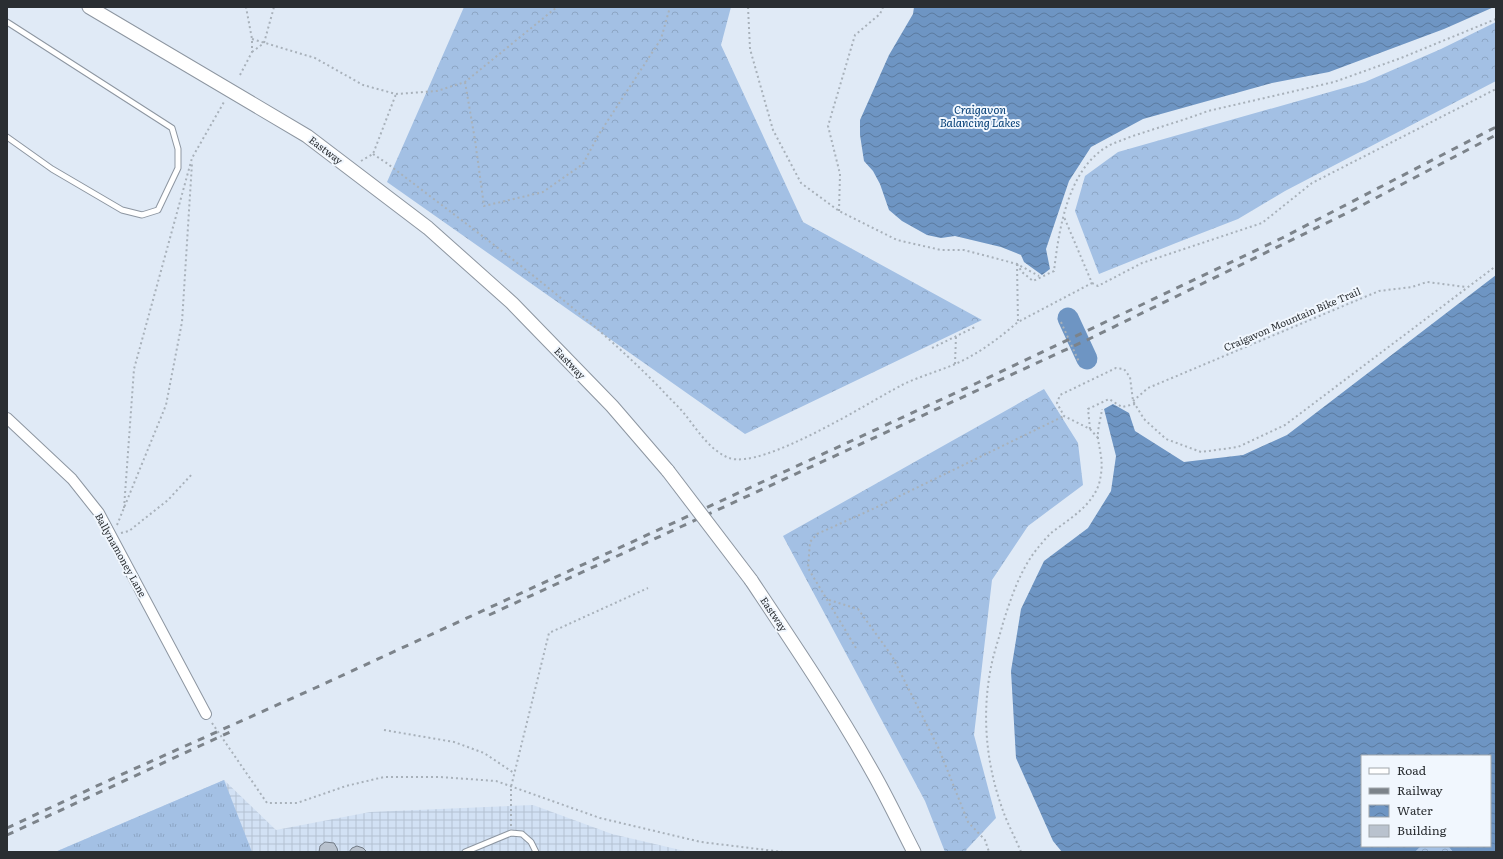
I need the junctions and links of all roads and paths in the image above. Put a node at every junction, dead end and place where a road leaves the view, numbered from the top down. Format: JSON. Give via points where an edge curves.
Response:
{"nodes":[{"id":1,"x":89,"y":7,"type":"edge"},
{"id":2,"x":246,"y":7,"type":"edge"},
{"id":3,"x":274,"y":7,"type":"edge"},
{"id":4,"x":557,"y":7,"type":"edge"},
{"id":5,"x":670,"y":7,"type":"edge"},
{"id":6,"x":748,"y":7,"type":"edge"},
{"id":7,"x":883,"y":7,"type":"edge"},
{"id":8,"x":1496,"y":19,"type":"edge"},
{"id":9,"x":7,"y":22,"type":"edge"},
{"id":10,"x":252,"y":39,"type":"junction"},
{"id":11,"x":264,"y":43,"type":"junction"},
{"id":12,"x":252,"y":52,"type":"junction"},
{"id":13,"x":240,"y":74,"type":"dead end"},
{"id":14,"x":465,"y":82,"type":"junction"},
{"id":15,"x":1496,"y":89,"type":"edge"},
{"id":16,"x":396,"y":94,"type":"junction"},
{"id":17,"x":224,"y":102,"type":"dead end"},
{"id":18,"x":7,"y":137,"type":"edge"},
{"id":19,"x":373,"y":154,"type":"junction"},
{"id":20,"x":192,"y":158,"type":"junction"},
{"id":21,"x":350,"y":169,"type":"junction"},
{"id":22,"x":839,"y":211,"type":"junction"},
{"id":23,"x":1064,"y":216,"type":"junction"},
{"id":24,"x":1017,"y":264,"type":"junction"},
{"id":25,"x":1496,"y":266,"type":"edge"},
{"id":26,"x":1039,"y":276,"type":"dead end"},
{"id":27,"x":1092,"y":283,"type":"junction"},
{"id":28,"x":1466,"y":287,"type":"junction"},
{"id":29,"x":1018,"y":322,"type":"junction"},
{"id":30,"x":1061,"y":322,"type":"dead end"},
{"id":31,"x":975,"y":327,"type":"dead end"},
{"id":32,"x":956,"y":336,"type":"junction"},
{"id":33,"x":932,"y":348,"type":"dead end"},
{"id":34,"x":1079,"y":362,"type":"dead end"},
{"id":35,"x":955,"y":364,"type":"junction"},
{"id":36,"x":1133,"y":401,"type":"junction"},
{"id":37,"x":1135,"y":404,"type":"junction"},
{"id":38,"x":1102,"y":409,"type":"dead end"},
{"id":39,"x":1064,"y":416,"type":"junction"},
{"id":40,"x":7,"y":418,"type":"edge"},
{"id":41,"x":1090,"y":429,"type":"junction"},
{"id":42,"x":1098,"y":438,"type":"junction"},
{"id":43,"x":193,"y":473,"type":"dead end"},
{"id":44,"x":124,"y":508,"type":"junction"},
{"id":45,"x":112,"y":537,"type":"junction"},
{"id":46,"x":648,"y":588,"type":"dead end"},
{"id":47,"x":828,"y":600,"type":"junction"},
{"id":48,"x":856,"y":648,"type":"dead end"},
{"id":49,"x":206,"y":714,"type":"joint"},
{"id":50,"x":384,"y":730,"type":"dead end"},
{"id":51,"x":514,"y":773,"type":"junction"},
{"id":52,"x":511,"y":787,"type":"junction"},
{"id":53,"x":511,"y":833,"type":"junction"},
{"id":54,"x":465,"y":852,"type":"edge"},
{"id":55,"x":536,"y":852,"type":"edge"},
{"id":56,"x":783,"y":852,"type":"edge"},
{"id":57,"x":914,"y":852,"type":"edge"},
{"id":58,"x":989,"y":852,"type":"edge"},
{"id":59,"x":1021,"y":852,"type":"edge"}],
"edges":[{"from":1,"to":21,"type":"street","name":"Eastway","via":[[307,136]]},
{"from":2,"to":10,"type":"path"},
{"from":3,"to":11,"type":"path"},
{"from":4,"to":14,"type":"path"},
{"from":5,"to":14,"type":"path","via":[[661,39],[599,134],[583,164],[543,192],[484,206],[476,140]]},
{"from":6,"to":22,"type":"path","via":[[750,49],[773,130],[801,183]]},
{"from":7,"to":22,"type":"path","via":[[880,14],[856,35],[828,126],[840,174]]},
{"from":8,"to":23,"type":"path","via":[[1334,82],[1208,111],[1110,145],[1093,157],[1077,177]]},
{"from":9,"to":18,"type":"lane","via":[[172,128],[178,149],[178,168],[158,210],[142,215],[122,210],[52,168]]},
{"from":10,"to":11,"type":"path"},
{"from":10,"to":12,"type":"path"},
{"from":11,"to":12,"type":"path"},
{"from":11,"to":16,"type":"path","via":[[315,58],[363,85]]},
{"from":12,"to":13,"type":"path"},
{"from":14,"to":16,"type":"path","via":[[437,91]]},
{"from":15,"to":27,"type":"path","via":[[1312,183],[1262,223],[1142,264],[1098,286]]},
{"from":16,"to":19,"type":"path"},
{"from":17,"to":20,"type":"path"},
{"from":19,"to":21,"type":"path"},
{"from":19,"to":35,"type":"path","via":[[558,296],[640,368],[682,411],[708,443],[730,458],[742,460],[793,444],[905,384]]},
{"from":20,"to":44,"type":"path","via":[[134,369]]},
{"from":20,"to":44,"type":"path","via":[[182,322],[166,405]]},
{"from":21,"to":57,"type":"street","name":"Eastway","bridge":true,"via":[[428,228],[512,303],[612,406],[668,471],[751,580],[812,671],[873,772]]},
{"from":22,"to":24,"type":"path","via":[[897,240],[941,250],[964,250]]},
{"from":23,"to":24,"type":"path","via":[[1054,271],[1033,281]]},
{"from":23,"to":27,"type":"path"},
{"from":24,"to":26,"type":"path"},
{"from":24,"to":29,"type":"path"},
{"from":25,"to":28,"type":"path"},
{"from":27,"to":29,"type":"path"},
{"from":28,"to":36,"type":"path","name":"Craigavon Mountain Bike Trail","via":[[1427,282],[1412,287],[1379,291],[1148,388]]},
{"from":28,"to":37,"type":"path","via":[[1285,425],[1238,447],[1201,452],[1166,439],[1144,419]]},
{"from":29,"to":35,"type":"path","via":[[991,344]]},
{"from":30,"to":34,"type":"path"},
{"from":31,"to":32,"type":"path"},
{"from":32,"to":33,"type":"path"},
{"from":32,"to":35,"type":"path"},
{"from":36,"to":37,"type":"path"},
{"from":36,"to":39,"type":"path","via":[[1130,377],[1124,370],[1116,368],[1060,395],[1057,403]]},
{"from":37,"to":41,"type":"path","via":[[1122,407],[1109,399],[1088,409]]},
{"from":38,"to":42,"type":"path"},
{"from":39,"to":41,"type":"path"},
{"from":39,"to":47,"type":"path","via":[[817,534],[810,542],[808,568]]},
{"from":40,"to":45,"type":"street","name":"Ballynamoney Lane","via":[[72,479],[99,513]]},
{"from":41,"to":42,"type":"path"},
{"from":42,"to":59,"type":"path","via":[[1102,468],[1098,485],[1092,497],[1076,516],[1051,534],[1036,550],[1021,575],[993,658],[987,688],[985,715],[988,750],[995,784],[1002,808]]},
{"from":43,"to":45,"type":"path","via":[[168,500],[129,531]]},
{"from":44,"to":45,"type":"path"},
{"from":45,"to":49,"type":"street","name":"Ballynamoney Lane"},
{"from":46,"to":51,"type":"path","via":[[548,633]]},
{"from":47,"to":48,"type":"path"},
{"from":47,"to":58,"type":"path","via":[[858,609],[892,656],[939,749],[968,822],[985,840]]},
{"from":49,"to":52,"type":"path","via":[[267,803],[297,803],[384,776],[440,776],[496,782]]},
{"from":50,"to":51,"type":"path","via":[[454,742],[484,753]]},
{"from":51,"to":52,"type":"path"},
{"from":52,"to":53,"type":"path"},
{"from":52,"to":56,"type":"path","via":[[600,818],[701,842]]},
{"from":53,"to":54,"type":"lane"},
{"from":53,"to":55,"type":"lane","via":[[522,834],[531,842]]}]}
